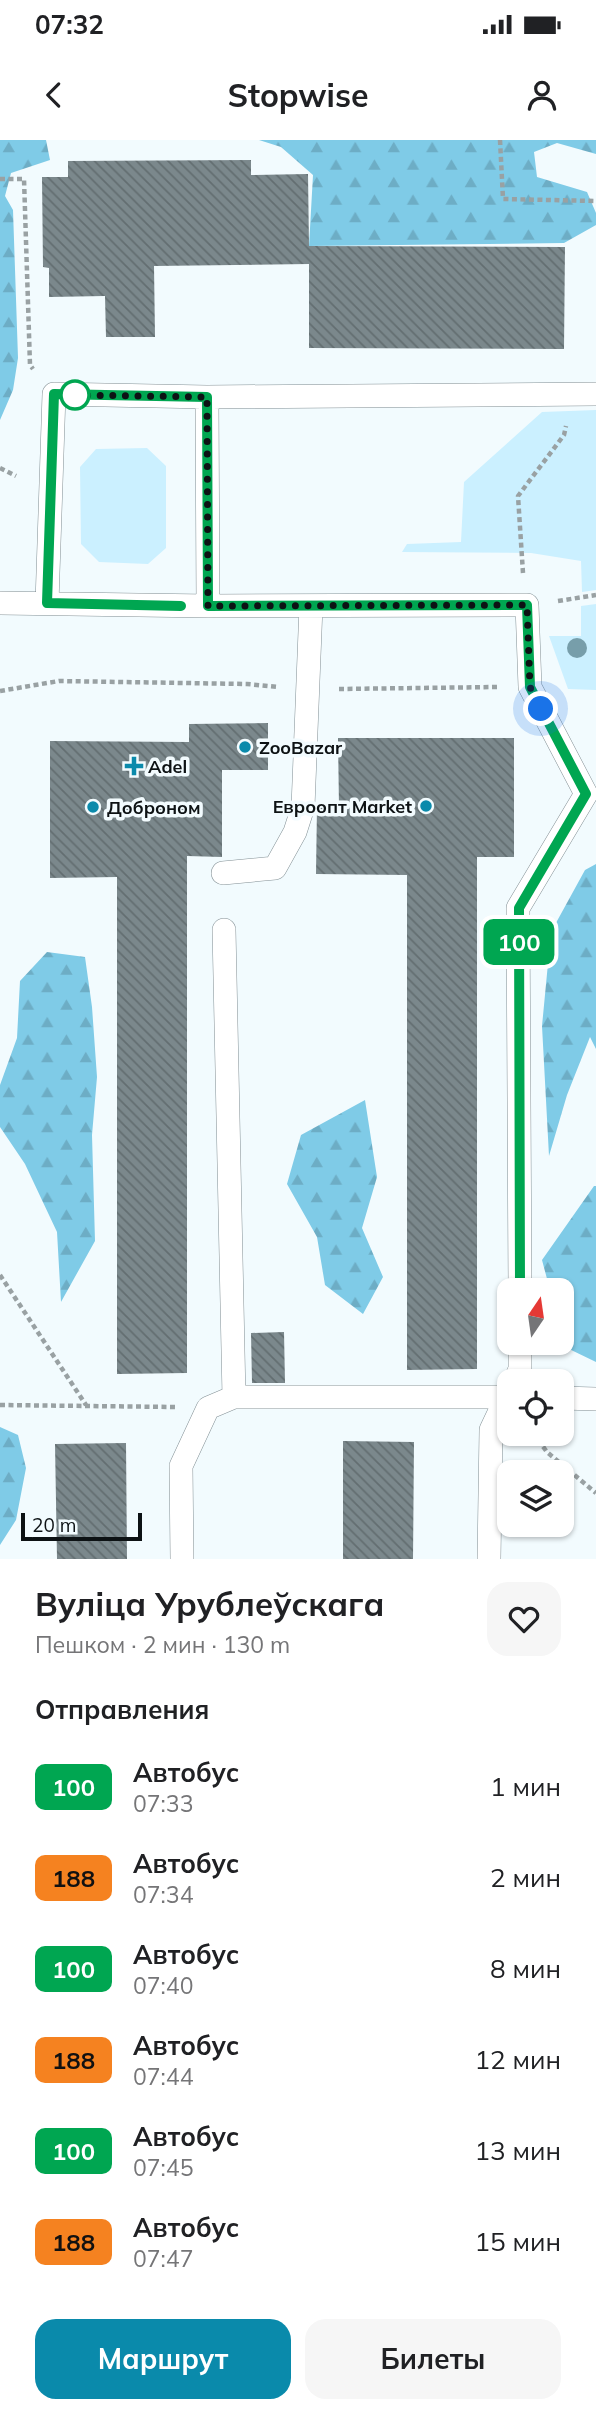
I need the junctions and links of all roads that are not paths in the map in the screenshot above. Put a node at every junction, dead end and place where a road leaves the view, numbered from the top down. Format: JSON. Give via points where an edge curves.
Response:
{"nodes":[{"id":1,"x":586,"y":394,"type":"edge"},
{"id":2,"x":207,"y":397,"type":"junction"},
{"id":3,"x":0,"y":603,"type":"edge"},
{"id":4,"x":47,"y":603,"type":"junction"},
{"id":5,"x":208,"y":606,"type":"junction"},
{"id":6,"x":311,"y":606,"type":"junction"},
{"id":7,"x":591,"y":794,"type":"edge"},
{"id":8,"x":223,"y":873,"type":"dead end"},
{"id":9,"x":224,"y":930,"type":"dead end"},
{"id":10,"x":520,"y":1278,"type":"edge"},
{"id":11,"x":497,"y":1392,"type":"edge"},
{"id":12,"x":234,"y":1397,"type":"junction"},
{"id":13,"x":574,"y":1398,"type":"edge"},
{"id":14,"x":596,"y":1399,"type":"edge"},
{"id":15,"x":497,"y":1418,"type":"edge"},
{"id":16,"x":182,"y":1559,"type":"edge"},
{"id":17,"x":489,"y":1559,"type":"edge"}],
"edges":[{"from":1,"to":2,"type":"lane"},
{"from":2,"to":4,"type":"lane","via":[[54,394]]},
{"from":2,"to":5,"type":"lane"},
{"from":3,"to":4,"type":"lane"},
{"from":4,"to":5,"type":"lane"},
{"from":5,"to":6,"type":"lane"},
{"from":6,"to":7,"type":"lane","via":[[527,605],[530,687]]},
{"from":6,"to":8,"type":"lane","via":[[303,807],[295,832],[275,868]]},
{"from":7,"to":10,"type":"lane","via":[[519,908]]},
{"from":9,"to":12,"type":"lane"},
{"from":11,"to":12,"type":"lane"},
{"from":12,"to":16,"type":"lane","via":[[208,1408],[181,1466]]},
{"from":13,"to":14,"type":"lane"},
{"from":15,"to":17,"type":"lane","via":[[491,1430]]}]}
